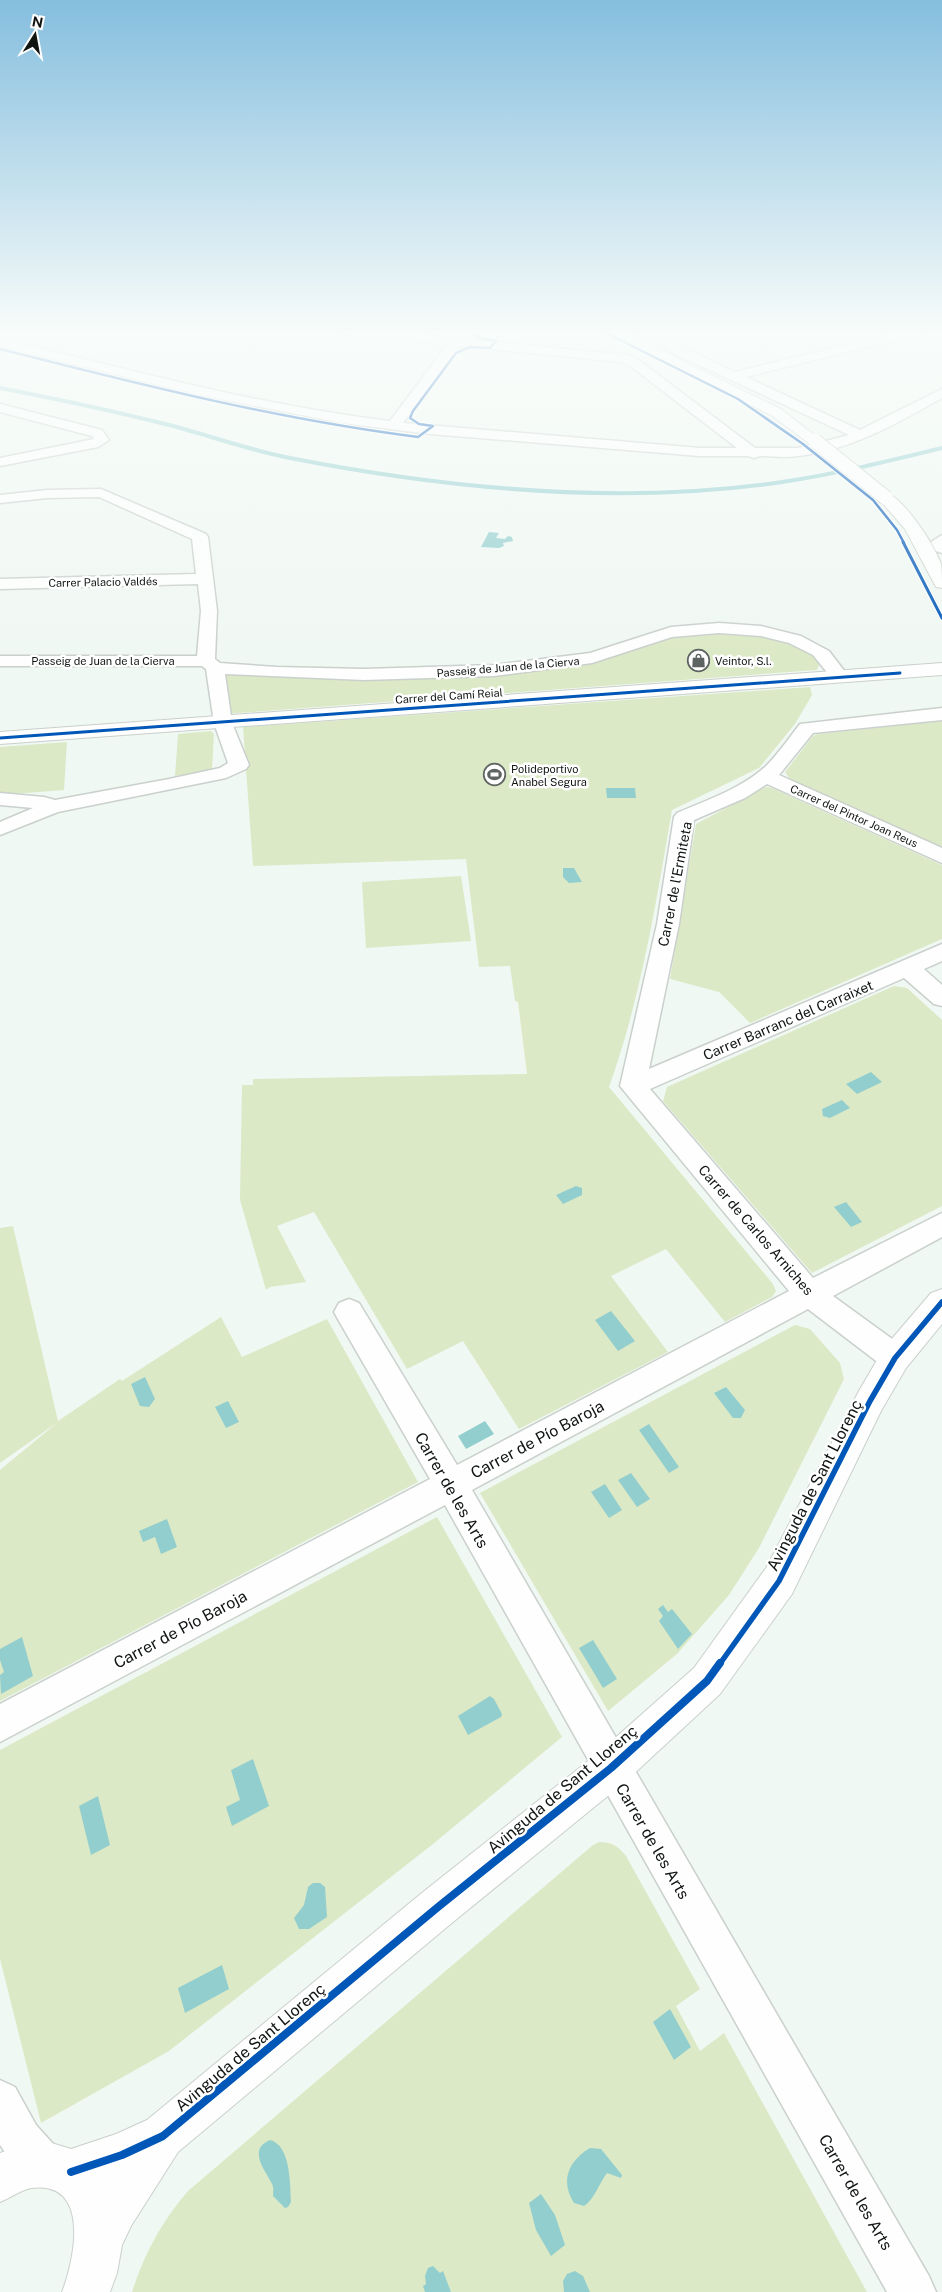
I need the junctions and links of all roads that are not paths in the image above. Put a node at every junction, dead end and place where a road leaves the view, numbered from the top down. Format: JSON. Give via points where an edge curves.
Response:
{"nodes":[{"id":1,"x":100,"y":437,"type":"edge"},
{"id":2,"x":513,"y":437,"type":"edge"},
{"id":3,"x":731,"y":437,"type":"edge"},
{"id":4,"x":810,"y":437,"type":"edge"},
{"id":5,"x":858,"y":437,"type":"edge"},
{"id":6,"x":754,"y":454,"type":"junction"},
{"id":7,"x":0,"y":462,"type":"edge"},
{"id":8,"x":0,"y":499,"type":"edge"},
{"id":9,"x":206,"y":579,"type":"junction"},
{"id":10,"x":942,"y":583,"type":"edge"},
{"id":11,"x":0,"y":584,"type":"edge"},
{"id":12,"x":0,"y":661,"type":"edge"},
{"id":13,"x":211,"y":664,"type":"junction"},
{"id":14,"x":942,"y":669,"type":"edge"},
{"id":15,"x":900,"y":673,"type":"junction"},
{"id":16,"x":840,"y":677,"type":"junction"},
{"id":17,"x":942,"y":679,"type":"edge"},
{"id":18,"x":942,"y":714,"type":"edge"},
{"id":19,"x":223,"y":722,"type":"junction"},
{"id":20,"x":0,"y":738,"type":"edge"},
{"id":21,"x":766,"y":776,"type":"junction"},
{"id":22,"x":0,"y":799,"type":"edge"},
{"id":23,"x":53,"y":807,"type":"junction"},
{"id":24,"x":0,"y":829,"type":"edge"},
{"id":25,"x":942,"y":856,"type":"edge"},
{"id":26,"x":942,"y":952,"type":"edge"},
{"id":27,"x":908,"y":968,"type":"junction"},
{"id":28,"x":942,"y":998,"type":"edge"},
{"id":29,"x":633,"y":1086,"type":"junction"},
{"id":30,"x":942,"y":1224,"type":"edge"},
{"id":31,"x":810,"y":1294,"type":"junction"},
{"id":32,"x":942,"y":1302,"type":"edge"},
{"id":33,"x":349,"y":1312,"type":"dead end"},
{"id":34,"x":895,"y":1358,"type":"junction"},
{"id":35,"x":451,"y":1486,"type":"junction"},
{"id":36,"x":0,"y":1724,"type":"edge"},
{"id":37,"x":611,"y":1768,"type":"junction"},
{"id":38,"x":0,"y":2102,"type":"edge"},
{"id":39,"x":163,"y":2136,"type":"junction"},
{"id":40,"x":37,"y":2171,"type":"edge"},
{"id":41,"x":99,"y":2240,"type":"junction"},
{"id":42,"x":86,"y":2292,"type":"edge"},
{"id":43,"x":913,"y":2292,"type":"edge"}],
"edges":[{"from":1,"to":7,"type":"street","via":[[102,440],[98,442]]},
{"from":2,"to":6,"type":"street"},
{"from":3,"to":6,"type":"street"},
{"from":4,"to":10,"type":"street","bridge":true,"via":[[905,515]]},
{"from":5,"to":6,"type":"street","via":[[798,452]]},
{"from":8,"to":9,"type":"street","via":[[101,493],[200,537]]},
{"from":9,"to":11,"type":"street","name":"Carrer Palacio Valdés"},
{"from":9,"to":13,"type":"street"},
{"from":12,"to":13,"type":"street","name":"Passeig de Juan de la Cierva"},
{"from":13,"to":16,"type":"street","name":"Passeig de Juan de la Cierva","via":[[233,670],[343,676],[480,671],[582,660],[610,654],[663,634],[729,628],[797,640],[816,649]]},
{"from":13,"to":19,"type":"street"},
{"from":14,"to":15,"type":"street","name":"Carrer del Camí Reial"},
{"from":15,"to":16,"type":"street","name":"Carrer del Camí Reial"},
{"from":15,"to":17,"type":"street","name":"Carrer del Camí Reial"},
{"from":16,"to":19,"type":"street","name":"Carrer del Camí Reial"},
{"from":18,"to":21,"type":"street","name":"Carrer de l'Ermiteta","via":[[807,728]]},
{"from":19,"to":20,"type":"street","name":"Carrer del Camí Reial"},
{"from":19,"to":23,"type":"street","via":[[239,765],[226,772]]},
{"from":21,"to":25,"type":"street","name":"Carrer del Pintor Joan Reus"},
{"from":21,"to":29,"type":"street","name":"Carrer de l'Ermiteta","via":[[684,817],[668,924]]},
{"from":22,"to":23,"type":"street","via":[[44,803]]},
{"from":23,"to":24,"type":"street"},
{"from":26,"to":27,"type":"street","name":"Carrer Barranc del Carraixet"},
{"from":27,"to":28,"type":"street"},
{"from":27,"to":29,"type":"street","name":"Carrer Barranc del Carraixet"},
{"from":29,"to":31,"type":"street","name":"Carrer de Carlos Arniches"},
{"from":30,"to":31,"type":"street","name":"Carrer de Pío Baroja"},
{"from":31,"to":34,"type":"street","name":"Carrer de Carlos Arniches"},
{"from":31,"to":35,"type":"street","name":"Carrer de Pío Baroja"},
{"from":32,"to":34,"type":"street","name":"Avinguda de Sant Llorenç"},
{"from":33,"to":35,"type":"street","name":"Carrer de les Arts"},
{"from":34,"to":37,"type":"street","name":"Avinguda de Sant Llorenç","via":[[866,1408],[804,1536],[747,1629],[707,1681]]},
{"from":35,"to":36,"type":"street","name":"Carrer de Pío Baroja"},
{"from":35,"to":37,"type":"street","name":"Carrer de les Arts"},
{"from":37,"to":39,"type":"street","name":"Avinguda de Sant Llorenç"},
{"from":37,"to":43,"type":"street","name":"Carrer de les Arts"},
{"from":38,"to":40,"type":"street"},
{"from":39,"to":40,"type":"street","name":"Avinguda de Sant Llorenç","via":[[122,2156]]},
{"from":39,"to":41,"type":"street","name":"Avinguda de Sant Llorenç","via":[[114,2209]]},
{"from":40,"to":41,"type":"street","via":[[86,2189],[96,2212]]},
{"from":41,"to":42,"type":"street"}]}
